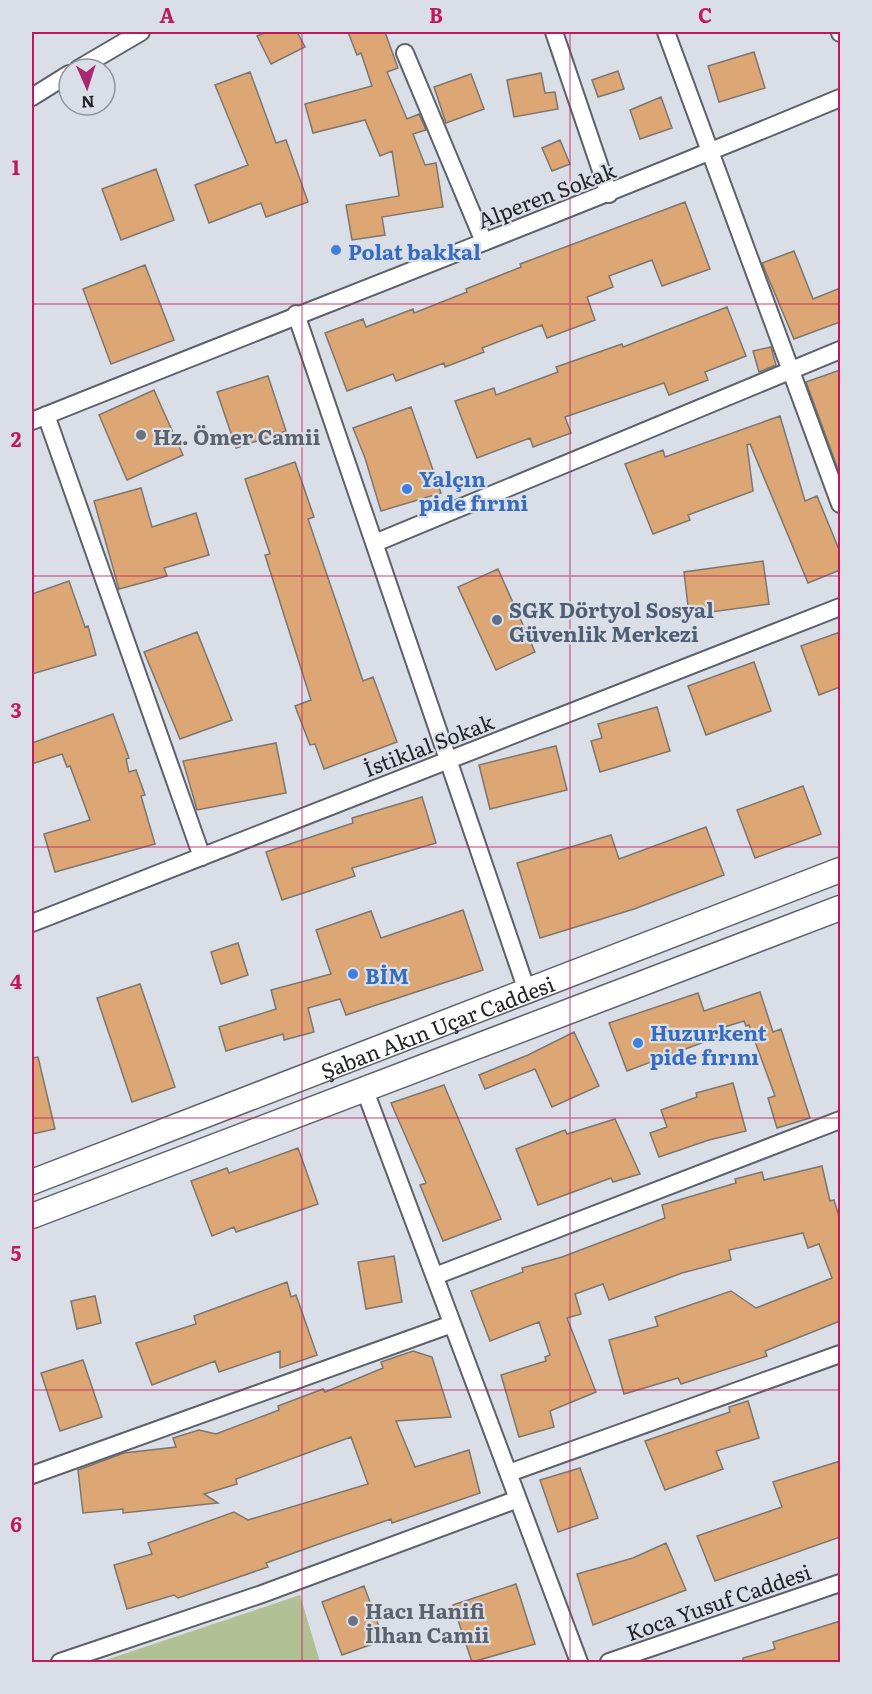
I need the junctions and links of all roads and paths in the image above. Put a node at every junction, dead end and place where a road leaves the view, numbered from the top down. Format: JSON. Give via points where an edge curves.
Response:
{"nodes":[{"id":1,"x":141,"y":32,"type":"edge"},
{"id":2,"x":554,"y":32,"type":"edge"},
{"id":3,"x":666,"y":32,"type":"edge"},
{"id":4,"x":405,"y":52,"type":"dead end"},
{"id":5,"x":98,"y":57,"type":"edge"},
{"id":6,"x":57,"y":81,"type":"edge"},
{"id":7,"x":32,"y":97,"type":"edge"},
{"id":8,"x":840,"y":98,"type":"edge"},
{"id":9,"x":709,"y":153,"type":"junction"},
{"id":10,"x":609,"y":194,"type":"junction"},
{"id":11,"x":484,"y":242,"type":"junction"},
{"id":12,"x":296,"y":314,"type":"junction"},
{"id":13,"x":840,"y":350,"type":"edge"},
{"id":14,"x":789,"y":371,"type":"junction"},
{"id":15,"x":39,"y":418,"type":"edge"},
{"id":16,"x":840,"y":504,"type":"edge"},
{"id":17,"x":375,"y":543,"type":"junction"},
{"id":18,"x":840,"y":607,"type":"edge"},
{"id":19,"x":449,"y":760,"type":"junction"},
{"id":20,"x":202,"y":857,"type":"junction"},
{"id":21,"x":840,"y":870,"type":"edge"},
{"id":22,"x":840,"y":908,"type":"edge"},
{"id":23,"x":32,"y":923,"type":"edge"},
{"id":24,"x":527,"y":991,"type":"junction"},
{"id":25,"x":364,"y":1088,"type":"junction"},
{"id":26,"x":840,"y":1120,"type":"edge"},
{"id":27,"x":32,"y":1182,"type":"edge"},
{"id":28,"x":32,"y":1216,"type":"edge"},
{"id":29,"x":435,"y":1276,"type":"junction"},
{"id":30,"x":453,"y":1324,"type":"junction"},
{"id":31,"x":840,"y":1354,"type":"edge"},
{"id":32,"x":509,"y":1473,"type":"junction"},
{"id":33,"x":32,"y":1475,"type":"edge"},
{"id":34,"x":518,"y":1499,"type":"junction"},
{"id":35,"x":840,"y":1583,"type":"edge"},
{"id":36,"x":60,"y":1662,"type":"edge"},
{"id":37,"x":579,"y":1662,"type":"edge"},
{"id":38,"x":609,"y":1662,"type":"edge"}],
"edges":[{"from":1,"to":5,"type":"street"},
{"from":2,"to":10,"type":"street"},
{"from":3,"to":9,"type":"street"},
{"from":4,"to":11,"type":"street"},
{"from":6,"to":7,"type":"street"},
{"from":8,"to":9,"type":"street","name":"Alperen Sokak"},
{"from":9,"to":10,"type":"street","name":"Alperen Sokak"},
{"from":9,"to":14,"type":"street"},
{"from":10,"to":11,"type":"street","name":"Alperen Sokak"},
{"from":11,"to":12,"type":"street","name":"Alperen Sokak"},
{"from":12,"to":15,"type":"street","name":"Alperen Sokak"},
{"from":12,"to":17,"type":"street"},
{"from":13,"to":14,"type":"street"},
{"from":14,"to":16,"type":"street"},
{"from":14,"to":17,"type":"street"},
{"from":15,"to":20,"type":"street"},
{"from":17,"to":19,"type":"street"},
{"from":18,"to":19,"type":"street","name":"İstiklal Sokak"},
{"from":19,"to":20,"type":"street","name":"İstiklal Sokak"},
{"from":19,"to":24,"type":"street"},
{"from":20,"to":23,"type":"street","name":"İstiklal Sokak"},
{"from":21,"to":24,"type":"main road","name":"Şaban Akın Uçar Caddesi"},
{"from":22,"to":25,"type":"main road","name":"Şaban Akın Uçar Caddesi"},
{"from":24,"to":27,"type":"main road","name":"Şaban Akın Uçar Caddesi"},
{"from":25,"to":28,"type":"main road","name":"Şaban Akın Uçar Caddesi"},
{"from":25,"to":29,"type":"street"},
{"from":26,"to":29,"type":"street"},
{"from":29,"to":30,"type":"street"},
{"from":30,"to":32,"type":"street"},
{"from":30,"to":33,"type":"street"},
{"from":31,"to":32,"type":"street"},
{"from":32,"to":34,"type":"street"},
{"from":34,"to":36,"type":"street","via":[[262,1594]]},
{"from":34,"to":37,"type":"street"},
{"from":35,"to":38,"type":"street","name":"Koca Yusuf Caddesi"}]}
